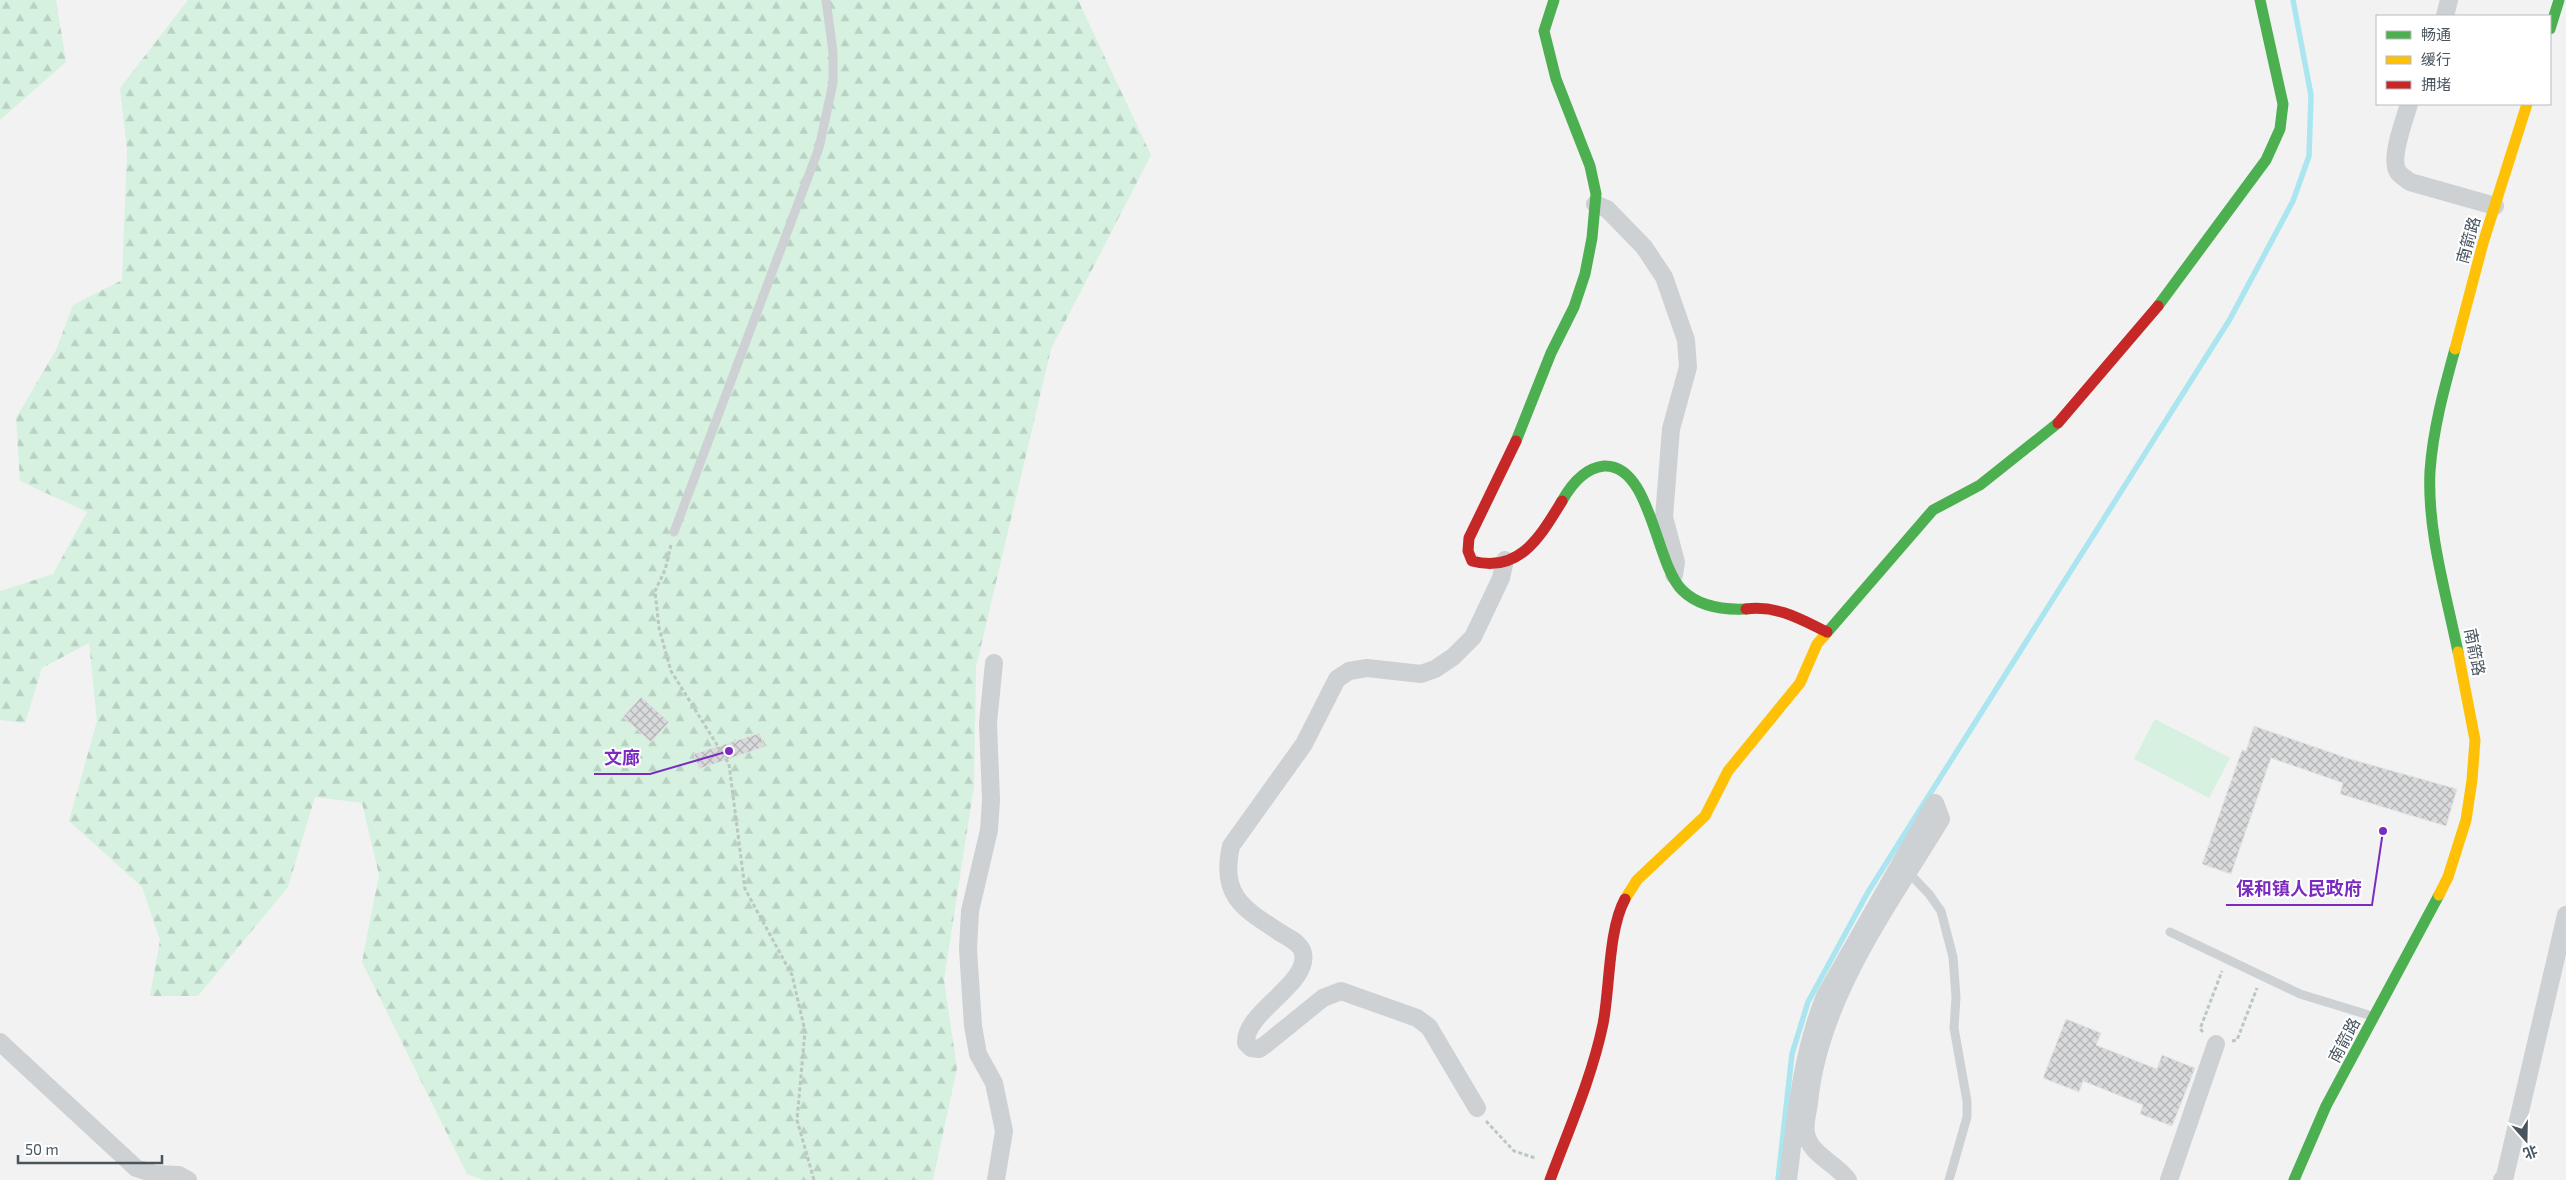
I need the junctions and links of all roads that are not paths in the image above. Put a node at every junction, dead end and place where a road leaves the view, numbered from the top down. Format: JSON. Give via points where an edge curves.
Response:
{"nodes":[{"id":1,"x":826,"y":0,"type":"edge"},
{"id":2,"x":1554,"y":0,"type":"edge"},
{"id":3,"x":2260,"y":0,"type":"edge"},
{"id":4,"x":2449,"y":0,"type":"edge"},
{"id":5,"x":2559,"y":0,"type":"edge"},
{"id":6,"x":2445,"y":15,"type":"edge"},
{"id":7,"x":2551,"y":26,"type":"edge"},
{"id":8,"x":2409,"y":105,"type":"edge"},
{"id":9,"x":2527,"y":105,"type":"edge"},
{"id":10,"x":1595,"y":204,"type":"junction"},
{"id":11,"x":2495,"y":206,"type":"junction"},
{"id":12,"x":674,"y":532,"type":"road end"},
{"id":13,"x":1505,"y":560,"type":"junction"},
{"id":14,"x":1673,"y":581,"type":"junction"},
{"id":15,"x":1827,"y":632,"type":"junction"},
{"id":16,"x":994,"y":663,"type":"dead end"},
{"id":17,"x":1909,"y":873,"type":"junction"},
{"id":18,"x":2566,"y":915,"type":"edge"},
{"id":19,"x":2170,"y":932,"type":"dead end"},
{"id":20,"x":2375,"y":1016,"type":"junction"},
{"id":21,"x":0,"y":1042,"type":"edge"},
{"id":22,"x":2216,"y":1044,"type":"dead end"},
{"id":23,"x":1477,"y":1108,"type":"road end"},
{"id":24,"x":188,"y":1180,"type":"edge"},
{"id":25,"x":996,"y":1180,"type":"edge"},
{"id":26,"x":1550,"y":1180,"type":"edge"},
{"id":27,"x":1788,"y":1180,"type":"edge"},
{"id":28,"x":1848,"y":1180,"type":"edge"},
{"id":29,"x":1949,"y":1180,"type":"edge"},
{"id":30,"x":2169,"y":1180,"type":"edge"},
{"id":31,"x":2294,"y":1180,"type":"edge"},
{"id":32,"x":2502,"y":1180,"type":"edge"}],
"edges":[{"from":1,"to":12,"type":"lane","via":[[833,52],[833,83],[819,148]]},
{"from":2,"to":10,"type":"street","via":[[1544,31],[1546,47],[1590,166]]},
{"from":3,"to":15,"type":"street","via":[[2283,104],[2280,129],[2266,160],[2147,321],[2051,430],[1987,480],[1933,510]]},
{"from":4,"to":6,"type":"street"},
{"from":5,"to":7,"type":"street"},
{"from":8,"to":11,"type":"street","via":[[2396,152],[2399,173],[2410,182]]},
{"from":9,"to":11,"type":"street","name":"南箭路"},
{"from":10,"to":13,"type":"street","via":[[1585,274],[1574,307],[1551,352],[1512,452],[1469,538],[1468,550],[1472,561],[1482,565]]},
{"from":10,"to":14,"type":"street","via":[[1607,209],[1638,241],[1664,276],[1686,340],[1688,367],[1671,429],[1664,517],[1676,562]]},
{"from":11,"to":20,"type":"street","name":"南箭路","via":[[2436,421],[2430,472],[2430,516],[2474,740],[2472,780],[2466,820],[2448,877]]},
{"from":13,"to":14,"type":"street","via":[[1534,543],[1579,479],[1593,469],[1607,466],[1622,472],[1644,499]]},
{"from":13,"to":23,"type":"street","via":[[1501,578],[1473,637],[1453,657],[1421,674],[1368,668],[1349,671],[1337,678],[1304,744],[1231,846],[1228,864],[1235,898],[1303,950],[1304,959],[1297,974],[1247,1030],[1246,1043],[1251,1048],[1259,1049],[1315,1003],[1342,992],[1417,1018],[1429,1027]]},
{"from":14,"to":15,"type":"street","via":[[1687,596],[1712,608],[1764,607],[1783,611]]},
{"from":15,"to":26,"type":"street","via":[[1817,644],[1800,683],[1728,771],[1705,816],[1637,880],[1624,902],[1616,927],[1603,1023],[1594,1059]]},
{"from":16,"to":25,"type":"street","via":[[988,723],[989,830],[970,911],[968,949],[978,1054],[994,1082],[1004,1130]]},
{"from":17,"to":27,"type":"street","via":[[1941,819],[1935,803],[1825,996],[1813,1025],[1799,1089]]},
{"from":17,"to":28,"type":"street","via":[[1835,1001],[1810,1083],[1806,1133],[1819,1156],[1841,1170]]},
{"from":17,"to":29,"type":"lane","via":[[1941,911],[1953,956],[1954,1028],[1967,1117]]},
{"from":18,"to":32,"type":"street"},
{"from":19,"to":20,"type":"lane","via":[[2300,994]]},
{"from":20,"to":31,"type":"street","name":"南箭路","via":[[2326,1106]]},
{"from":21,"to":24,"type":"street","via":[[136,1168],[154,1174],[179,1175]]},
{"from":22,"to":30,"type":"street"}]}
